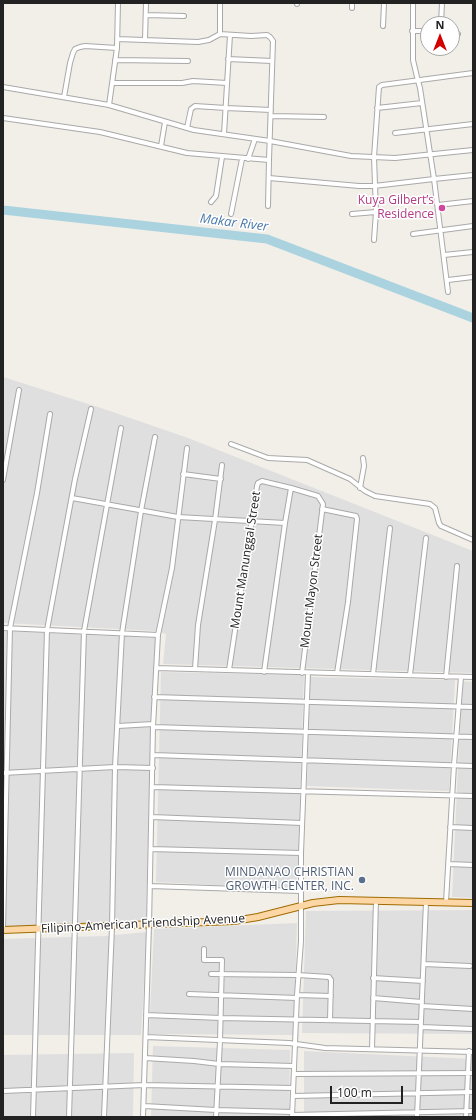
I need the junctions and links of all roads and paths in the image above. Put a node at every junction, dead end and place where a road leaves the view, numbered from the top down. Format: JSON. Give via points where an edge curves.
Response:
{"nodes":[{"id":1,"x":118,"y":3,"type":"edge"},
{"id":2,"x":146,"y":3,"type":"edge"},
{"id":3,"x":220,"y":3,"type":"edge"},
{"id":4,"x":352,"y":3,"type":"edge"},
{"id":5,"x":384,"y":3,"type":"edge"},
{"id":6,"x":413,"y":3,"type":"edge"},
{"id":7,"x":442,"y":3,"type":"edge"},
{"id":8,"x":352,"y":8,"type":"dead end"},
{"id":9,"x":146,"y":15,"type":"junction"},
{"id":10,"x":184,"y":16,"type":"dead end"},
{"id":11,"x":441,"y":16,"type":"edge"},
{"id":12,"x":383,"y":26,"type":"dead end"},
{"id":13,"x":412,"y":31,"type":"junction"},
{"id":14,"x":420,"y":31,"type":"edge"},
{"id":15,"x":220,"y":34,"type":"junction"},
{"id":16,"x":230,"y":35,"type":"junction"},
{"id":17,"x":117,"y":39,"type":"junction"},
{"id":18,"x":145,"y":40,"type":"junction"},
{"id":19,"x":116,"y":48,"type":"junction"},
{"id":20,"x":228,"y":59,"type":"junction"},
{"id":21,"x":116,"y":60,"type":"junction"},
{"id":22,"x":188,"y":61,"type":"dead end"},
{"id":23,"x":272,"y":61,"type":"junction"},
{"id":24,"x":473,"y":73,"type":"edge"},
{"id":25,"x":418,"y":81,"type":"junction"},
{"id":26,"x":227,"y":82,"type":"junction"},
{"id":27,"x":112,"y":83,"type":"junction"},
{"id":28,"x":3,"y":87,"type":"edge"},
{"id":29,"x":64,"y":97,"type":"junction"},
{"id":30,"x":422,"y":103,"type":"junction"},
{"id":31,"x":109,"y":105,"type":"junction"},
{"id":32,"x":226,"y":108,"type":"junction"},
{"id":33,"x":377,"y":108,"type":"junction"},
{"id":34,"x":271,"y":110,"type":"junction"},
{"id":35,"x":271,"y":116,"type":"junction"},
{"id":36,"x":324,"y":117,"type":"dead end"},
{"id":37,"x":3,"y":118,"type":"edge"},
{"id":38,"x":165,"y":122,"type":"junction"},
{"id":39,"x":473,"y":124,"type":"edge"},
{"id":40,"x":187,"y":128,"type":"junction"},
{"id":41,"x":427,"y":129,"type":"junction"},
{"id":42,"x":395,"y":133,"type":"dead end"},
{"id":43,"x":224,"y":134,"type":"junction"},
{"id":44,"x":255,"y":139,"type":"junction"},
{"id":45,"x":270,"y":141,"type":"junction"},
{"id":46,"x":160,"y":146,"type":"junction"},
{"id":47,"x":473,"y":150,"type":"edge"},
{"id":48,"x":431,"y":154,"type":"junction"},
{"id":49,"x":222,"y":157,"type":"junction"},
{"id":50,"x":374,"y":157,"type":"junction"},
{"id":51,"x":242,"y":159,"type":"junction"},
{"id":52,"x":248,"y":159,"type":"junction"},
{"id":53,"x":269,"y":160,"type":"junction"},
{"id":54,"x":473,"y":175,"type":"edge"},
{"id":55,"x":269,"y":178,"type":"junction"},
{"id":56,"x":434,"y":180,"type":"junction"},
{"id":57,"x":374,"y":186,"type":"junction"},
{"id":58,"x":473,"y":201,"type":"edge"},
{"id":59,"x":211,"y":202,"type":"dead end"},
{"id":60,"x":268,"y":206,"type":"dead end"},
{"id":61,"x":438,"y":206,"type":"junction"},
{"id":62,"x":376,"y":212,"type":"junction"},
{"id":63,"x":231,"y":214,"type":"dead end"},
{"id":64,"x":352,"y":214,"type":"dead end"},
{"id":65,"x":473,"y":226,"type":"edge"},
{"id":66,"x":440,"y":230,"type":"junction"},
{"id":67,"x":413,"y":234,"type":"dead end"},
{"id":68,"x":374,"y":240,"type":"dead end"},
{"id":69,"x":473,"y":252,"type":"edge"},
{"id":70,"x":444,"y":255,"type":"junction"},
{"id":71,"x":473,"y":277,"type":"edge"},
{"id":72,"x":448,"y":280,"type":"junction"},
{"id":73,"x":448,"y":292,"type":"dead end"},
{"id":74,"x":19,"y":390,"type":"dead end"},
{"id":75,"x":91,"y":409,"type":"dead end"},
{"id":76,"x":50,"y":414,"type":"dead end"},
{"id":77,"x":121,"y":428,"type":"dead end"},
{"id":78,"x":155,"y":437,"type":"dead end"},
{"id":79,"x":231,"y":444,"type":"dead end"},
{"id":80,"x":187,"y":448,"type":"dead end"},
{"id":81,"x":363,"y":458,"type":"dead end"},
{"id":82,"x":222,"y":465,"type":"dead end"},
{"id":83,"x":184,"y":474,"type":"junction"},
{"id":84,"x":221,"y":479,"type":"junction"},
{"id":85,"x":3,"y":480,"type":"edge"},
{"id":86,"x":291,"y":488,"type":"junction"},
{"id":87,"x":360,"y":488,"type":"junction"},
{"id":88,"x":72,"y":498,"type":"junction"},
{"id":89,"x":107,"y":504,"type":"junction"},
{"id":90,"x":322,"y":509,"type":"junction"},
{"id":91,"x":141,"y":511,"type":"junction"},
{"id":92,"x":178,"y":517,"type":"junction"},
{"id":93,"x":215,"y":520,"type":"junction"},
{"id":94,"x":252,"y":521,"type":"junction"},
{"id":95,"x":285,"y":523,"type":"junction"},
{"id":96,"x":390,"y":528,"type":"dead end"},
{"id":97,"x":426,"y":538,"type":"dead end"},
{"id":98,"x":473,"y":540,"type":"edge"},
{"id":99,"x":457,"y":566,"type":"dead end"},
{"id":100,"x":3,"y":628,"type":"edge"},
{"id":101,"x":10,"y":628,"type":"junction"},
{"id":102,"x":47,"y":630,"type":"junction"},
{"id":103,"x":84,"y":631,"type":"junction"},
{"id":104,"x":122,"y":633,"type":"junction"},
{"id":105,"x":158,"y":635,"type":"junction"},
{"id":106,"x":156,"y":668,"type":"junction"},
{"id":107,"x":195,"y":669,"type":"junction"},
{"id":108,"x":229,"y":670,"type":"junction"},
{"id":109,"x":264,"y":672,"type":"junction"},
{"id":110,"x":302,"y":673,"type":"junction"},
{"id":111,"x":308,"y":673,"type":"junction"},
{"id":112,"x":337,"y":673,"type":"junction"},
{"id":113,"x":373,"y":674,"type":"junction"},
{"id":114,"x":410,"y":675,"type":"junction"},
{"id":115,"x":446,"y":677,"type":"junction"},
{"id":116,"x":461,"y":677,"type":"junction"},
{"id":117,"x":473,"y":677,"type":"edge"},
{"id":118,"x":154,"y":698,"type":"junction"},
{"id":119,"x":307,"y":702,"type":"junction"},
{"id":120,"x":459,"y":707,"type":"junction"},
{"id":121,"x":473,"y":707,"type":"edge"},
{"id":122,"x":5,"y":708,"type":"edge"},
{"id":123,"x":118,"y":726,"type":"junction"},
{"id":124,"x":153,"y":726,"type":"junction"},
{"id":125,"x":305,"y":732,"type":"junction"},
{"id":126,"x":457,"y":736,"type":"junction"},
{"id":127,"x":473,"y":737,"type":"edge"},
{"id":128,"x":153,"y":755,"type":"junction"},
{"id":129,"x":305,"y":760,"type":"junction"},
{"id":130,"x":454,"y":765,"type":"junction"},
{"id":131,"x":473,"y":766,"type":"edge"},
{"id":132,"x":116,"y":767,"type":"junction"},
{"id":133,"x":153,"y":768,"type":"junction"},
{"id":134,"x":79,"y":769,"type":"junction"},
{"id":135,"x":44,"y":770,"type":"junction"},
{"id":136,"x":4,"y":773,"type":"edge"},
{"id":137,"x":152,"y":787,"type":"junction"},
{"id":138,"x":303,"y":791,"type":"junction"},
{"id":139,"x":452,"y":796,"type":"junction"},
{"id":140,"x":473,"y":796,"type":"edge"},
{"id":141,"x":152,"y":817,"type":"junction"},
{"id":142,"x":302,"y":823,"type":"junction"},
{"id":143,"x":450,"y":827,"type":"junction"},
{"id":144,"x":473,"y":828,"type":"edge"},
{"id":145,"x":151,"y":848,"type":"junction"},
{"id":146,"x":301,"y":853,"type":"junction"},
{"id":147,"x":448,"y":864,"type":"junction"},
{"id":148,"x":473,"y":865,"type":"edge"},
{"id":149,"x":150,"y":886,"type":"junction"},
{"id":150,"x":300,"y":892,"type":"junction"},
{"id":151,"x":376,"y":900,"type":"junction"},
{"id":152,"x":426,"y":902,"type":"junction"},
{"id":153,"x":446,"y":902,"type":"junction"},
{"id":154,"x":473,"y":903,"type":"edge"},
{"id":155,"x":301,"y":906,"type":"junction"},
{"id":156,"x":149,"y":925,"type":"junction"},
{"id":157,"x":112,"y":927,"type":"junction"},
{"id":158,"x":76,"y":928,"type":"junction"},
{"id":159,"x":3,"y":929,"type":"edge"},
{"id":160,"x":39,"y":929,"type":"junction"},
{"id":161,"x":204,"y":949,"type":"dead end"},
{"id":162,"x":424,"y":964,"type":"junction"},
{"id":163,"x":470,"y":966,"type":"dead end"},
{"id":164,"x":211,"y":974,"type":"dead end"},
{"id":165,"x":222,"y":974,"type":"junction"},
{"id":166,"x":298,"y":975,"type":"junction"},
{"id":167,"x":373,"y":978,"type":"junction"},
{"id":168,"x":423,"y":981,"type":"junction"},
{"id":169,"x":189,"y":994,"type":"dead end"},
{"id":170,"x":221,"y":996,"type":"junction"},
{"id":171,"x":331,"y":996,"type":"junction"},
{"id":172,"x":297,"y":997,"type":"junction"},
{"id":173,"x":373,"y":998,"type":"junction"},
{"id":174,"x":422,"y":1004,"type":"junction"},
{"id":175,"x":473,"y":1009,"type":"edge"},
{"id":176,"x":146,"y":1015,"type":"junction"},
{"id":177,"x":221,"y":1018,"type":"junction"},
{"id":178,"x":297,"y":1019,"type":"junction"},
{"id":179,"x":330,"y":1020,"type":"junction"},
{"id":180,"x":372,"y":1020,"type":"junction"},
{"id":181,"x":421,"y":1022,"type":"junction"},
{"id":182,"x":421,"y":1027,"type":"junction"},
{"id":183,"x":473,"y":1029,"type":"edge"},
{"id":184,"x":146,"y":1037,"type":"junction"},
{"id":185,"x":220,"y":1041,"type":"junction"},
{"id":186,"x":296,"y":1044,"type":"junction"},
{"id":187,"x":372,"y":1049,"type":"junction"},
{"id":188,"x":420,"y":1050,"type":"junction"},
{"id":189,"x":471,"y":1051,"type":"edge"},
{"id":190,"x":145,"y":1058,"type":"junction"},
{"id":191,"x":219,"y":1064,"type":"junction"},
{"id":192,"x":294,"y":1066,"type":"junction"},
{"id":193,"x":419,"y":1072,"type":"junction"},
{"id":194,"x":471,"y":1073,"type":"edge"},
{"id":195,"x":294,"y":1074,"type":"junction"},
{"id":196,"x":144,"y":1085,"type":"junction"},
{"id":197,"x":217,"y":1086,"type":"junction"},
{"id":198,"x":105,"y":1087,"type":"junction"},
{"id":199,"x":71,"y":1088,"type":"junction"},
{"id":200,"x":293,"y":1088,"type":"junction"},
{"id":201,"x":34,"y":1090,"type":"junction"},
{"id":202,"x":3,"y":1091,"type":"edge"},
{"id":203,"x":418,"y":1092,"type":"junction"},
{"id":204,"x":467,"y":1092,"type":"junction"},
{"id":205,"x":473,"y":1092,"type":"edge"},
{"id":206,"x":293,"y":1096,"type":"junction"},
{"id":207,"x":144,"y":1106,"type":"junction"},
{"id":208,"x":216,"y":1110,"type":"junction"},
{"id":209,"x":466,"y":1112,"type":"junction"},
{"id":210,"x":473,"y":1112,"type":"edge"},
{"id":211,"x":292,"y":1115,"type":"edge"},
{"id":212,"x":417,"y":1115,"type":"edge"},
{"id":213,"x":33,"y":1117,"type":"edge"},
{"id":214,"x":69,"y":1117,"type":"edge"},
{"id":215,"x":104,"y":1117,"type":"edge"},
{"id":216,"x":143,"y":1117,"type":"edge"},
{"id":217,"x":216,"y":1117,"type":"edge"},
{"id":218,"x":466,"y":1117,"type":"edge"}],
"edges":[{"from":1,"to":17,"type":"street"},
{"from":2,"to":9,"type":"street"},
{"from":3,"to":15,"type":"street"},
{"from":4,"to":8,"type":"street"},
{"from":5,"to":12,"type":"street"},
{"from":6,"to":13,"type":"street"},
{"from":7,"to":11,"type":"street"},
{"from":9,"to":10,"type":"street"},
{"from":9,"to":18,"type":"street"},
{"from":13,"to":14,"type":"street"},
{"from":13,"to":25,"type":"street","via":[[413,60]]},
{"from":15,"to":16,"type":"street"},
{"from":15,"to":18,"type":"street","via":[[203,42]]},
{"from":16,"to":20,"type":"street"},
{"from":16,"to":23,"type":"street","via":[[270,37],[273,41]]},
{"from":17,"to":18,"type":"street"},
{"from":17,"to":19,"type":"street"},
{"from":19,"to":21,"type":"street"},
{"from":19,"to":29,"type":"street","via":[[85,46],[75,49]]},
{"from":20,"to":23,"type":"street"},
{"from":20,"to":26,"type":"street"},
{"from":21,"to":22,"type":"street"},
{"from":21,"to":27,"type":"street"},
{"from":23,"to":34,"type":"street"},
{"from":24,"to":25,"type":"street"},
{"from":25,"to":30,"type":"street"},
{"from":25,"to":33,"type":"street","via":[[380,86]]},
{"from":26,"to":27,"type":"street"},
{"from":26,"to":32,"type":"street"},
{"from":27,"to":31,"type":"street"},
{"from":28,"to":29,"type":"street"},
{"from":29,"to":31,"type":"street"},
{"from":30,"to":33,"type":"street"},
{"from":30,"to":41,"type":"street"},
{"from":31,"to":38,"type":"street"},
{"from":32,"to":34,"type":"street"},
{"from":32,"to":40,"type":"street","via":[[193,106]]},
{"from":32,"to":43,"type":"street"},
{"from":33,"to":50,"type":"street"},
{"from":34,"to":35,"type":"street"},
{"from":35,"to":36,"type":"street"},
{"from":35,"to":45,"type":"street"},
{"from":37,"to":46,"type":"street","via":[[100,132]]},
{"from":38,"to":40,"type":"street"},
{"from":38,"to":46,"type":"street"},
{"from":39,"to":41,"type":"street"},
{"from":40,"to":43,"type":"street"},
{"from":41,"to":42,"type":"street"},
{"from":41,"to":48,"type":"street"},
{"from":43,"to":44,"type":"street"},
{"from":44,"to":45,"type":"street"},
{"from":44,"to":52,"type":"street"},
{"from":45,"to":50,"type":"street","via":[[339,154]]},
{"from":45,"to":53,"type":"street"},
{"from":46,"to":49,"type":"street","via":[[187,153]]},
{"from":47,"to":48,"type":"street"},
{"from":48,"to":50,"type":"street","via":[[396,158]]},
{"from":48,"to":56,"type":"street"},
{"from":49,"to":51,"type":"street"},
{"from":49,"to":59,"type":"street","via":[[216,196]]},
{"from":50,"to":57,"type":"street"},
{"from":51,"to":52,"type":"street"},
{"from":51,"to":63,"type":"street"},
{"from":52,"to":53,"type":"street"},
{"from":53,"to":55,"type":"street"},
{"from":54,"to":56,"type":"street"},
{"from":55,"to":57,"type":"street"},
{"from":55,"to":60,"type":"street"},
{"from":56,"to":57,"type":"street"},
{"from":56,"to":61,"type":"street"},
{"from":57,"to":62,"type":"street"},
{"from":58,"to":61,"type":"street"},
{"from":61,"to":66,"type":"street"},
{"from":62,"to":64,"type":"street"},
{"from":62,"to":68,"type":"street"},
{"from":65,"to":66,"type":"street"},
{"from":66,"to":67,"type":"street"},
{"from":66,"to":70,"type":"street"},
{"from":69,"to":70,"type":"street"},
{"from":70,"to":72,"type":"street"},
{"from":71,"to":72,"type":"street"},
{"from":72,"to":73,"type":"street"},
{"from":74,"to":85,"type":"street"},
{"from":75,"to":88,"type":"street"},
{"from":76,"to":101,"type":"street"},
{"from":77,"to":89,"type":"street"},
{"from":78,"to":91,"type":"street"},
{"from":79,"to":87,"type":"street","via":[[268,458],[307,460],[350,479]]},
{"from":80,"to":83,"type":"street"},
{"from":81,"to":87,"type":"street"},
{"from":82,"to":84,"type":"street"},
{"from":83,"to":84,"type":"street"},
{"from":83,"to":92,"type":"street"},
{"from":84,"to":93,"type":"street"},
{"from":86,"to":90,"type":"street","via":[[318,496],[322,501]]},
{"from":86,"to":94,"type":"street","name":"Mount Manunggal Street","via":[[262,481],[258,484]]},
{"from":86,"to":95,"type":"street"},
{"from":87,"to":98,"type":"street","via":[[375,496],[430,504],[435,508],[441,526]]},
{"from":88,"to":89,"type":"street"},
{"from":88,"to":102,"type":"street"},
{"from":89,"to":91,"type":"street"},
{"from":89,"to":103,"type":"street"},
{"from":90,"to":110,"type":"street","name":"Mount Mayon Street"},
{"from":90,"to":112,"type":"street","via":[[356,516],[357,519]]},
{"from":91,"to":92,"type":"street"},
{"from":91,"to":104,"type":"street"},
{"from":92,"to":93,"type":"street"},
{"from":92,"to":105,"type":"street","via":[[169,588]]},
{"from":93,"to":94,"type":"street"},
{"from":93,"to":107,"type":"street","via":[[198,625]]},
{"from":94,"to":95,"type":"street"},
{"from":94,"to":108,"type":"street","name":"Mount Manunggal Street"},
{"from":95,"to":109,"type":"street"},
{"from":96,"to":113,"type":"street"},
{"from":97,"to":114,"type":"street"},
{"from":99,"to":115,"type":"street"},
{"from":100,"to":101,"type":"street"},
{"from":101,"to":102,"type":"street"},
{"from":101,"to":122,"type":"street"},
{"from":102,"to":103,"type":"street"},
{"from":102,"to":135,"type":"street"},
{"from":103,"to":104,"type":"street"},
{"from":103,"to":134,"type":"street"},
{"from":104,"to":105,"type":"street"},
{"from":104,"to":123,"type":"street"},
{"from":105,"to":106,"type":"street"},
{"from":106,"to":107,"type":"street"},
{"from":106,"to":118,"type":"street"},
{"from":107,"to":108,"type":"street"},
{"from":108,"to":109,"type":"street"},
{"from":109,"to":110,"type":"street"},
{"from":110,"to":111,"type":"street"},
{"from":111,"to":112,"type":"street"},
{"from":111,"to":119,"type":"street"},
{"from":112,"to":113,"type":"street"},
{"from":113,"to":114,"type":"street"},
{"from":114,"to":115,"type":"street"},
{"from":115,"to":116,"type":"street"},
{"from":116,"to":117,"type":"street"},
{"from":116,"to":120,"type":"street"},
{"from":118,"to":119,"type":"street"},
{"from":118,"to":124,"type":"street"},
{"from":119,"to":120,"type":"street"},
{"from":119,"to":125,"type":"street"},
{"from":120,"to":121,"type":"street"},
{"from":120,"to":126,"type":"street"},
{"from":122,"to":136,"type":"street"},
{"from":123,"to":124,"type":"street"},
{"from":123,"to":132,"type":"street"},
{"from":124,"to":125,"type":"street"},
{"from":124,"to":128,"type":"street"},
{"from":125,"to":126,"type":"street"},
{"from":125,"to":129,"type":"street"},
{"from":126,"to":127,"type":"street"},
{"from":126,"to":130,"type":"street"},
{"from":128,"to":129,"type":"street"},
{"from":128,"to":133,"type":"street"},
{"from":129,"to":130,"type":"street"},
{"from":129,"to":138,"type":"street"},
{"from":130,"to":131,"type":"street"},
{"from":130,"to":139,"type":"street"},
{"from":132,"to":133,"type":"street"},
{"from":132,"to":134,"type":"street"},
{"from":132,"to":157,"type":"street"},
{"from":133,"to":137,"type":"street"},
{"from":134,"to":135,"type":"street"},
{"from":134,"to":158,"type":"street"},
{"from":135,"to":136,"type":"street"},
{"from":135,"to":160,"type":"street"},
{"from":136,"to":159,"type":"street"},
{"from":137,"to":138,"type":"street"},
{"from":137,"to":141,"type":"street"},
{"from":138,"to":139,"type":"street"},
{"from":138,"to":142,"type":"street"},
{"from":139,"to":140,"type":"street"},
{"from":139,"to":143,"type":"street"},
{"from":141,"to":142,"type":"street"},
{"from":141,"to":145,"type":"street"},
{"from":142,"to":146,"type":"street"},
{"from":143,"to":144,"type":"street"},
{"from":143,"to":147,"type":"street"},
{"from":145,"to":146,"type":"street"},
{"from":145,"to":149,"type":"street"},
{"from":146,"to":150,"type":"street"},
{"from":147,"to":148,"type":"street"},
{"from":147,"to":153,"type":"street"},
{"from":149,"to":150,"type":"street"},
{"from":149,"to":156,"type":"street"},
{"from":150,"to":155,"type":"street"},
{"from":151,"to":152,"type":"main road","name":"Filipino-American Friendship Avenue"},
{"from":151,"to":155,"type":"main road","name":"Filipino-American Friendship Avenue","via":[[333,900]]},
{"from":151,"to":167,"type":"street"},
{"from":152,"to":153,"type":"main road","name":"Filipino-American Friendship Avenue"},
{"from":152,"to":162,"type":"street"},
{"from":153,"to":154,"type":"main road","name":"Filipino-American Friendship Avenue"},
{"from":155,"to":156,"type":"main road","name":"Filipino-American Friendship Avenue","via":[[234,921]]},
{"from":155,"to":166,"type":"street","via":[[302,941]]},
{"from":156,"to":157,"type":"main road","name":"Filipino-American Friendship Avenue"},
{"from":156,"to":176,"type":"street"},
{"from":157,"to":158,"type":"main road","name":"Filipino-American Friendship Avenue"},
{"from":157,"to":198,"type":"street"},
{"from":158,"to":160,"type":"main road","name":"Filipino-American Friendship Avenue"},
{"from":158,"to":199,"type":"street"},
{"from":159,"to":160,"type":"main road","name":"Filipino-American Friendship Avenue"},
{"from":160,"to":201,"type":"street"},
{"from":161,"to":165,"type":"street","via":[[204,960],[222,960]]},
{"from":162,"to":163,"type":"street"},
{"from":162,"to":168,"type":"street"},
{"from":164,"to":165,"type":"street"},
{"from":165,"to":166,"type":"street"},
{"from":165,"to":170,"type":"street"},
{"from":166,"to":171,"type":"street","via":[[329,977]]},
{"from":166,"to":172,"type":"street"},
{"from":167,"to":168,"type":"street"},
{"from":167,"to":173,"type":"street"},
{"from":168,"to":174,"type":"street"},
{"from":169,"to":170,"type":"street"},
{"from":170,"to":172,"type":"street"},
{"from":170,"to":177,"type":"street"},
{"from":171,"to":172,"type":"street"},
{"from":171,"to":179,"type":"street"},
{"from":172,"to":178,"type":"street"},
{"from":173,"to":174,"type":"street"},
{"from":173,"to":180,"type":"street"},
{"from":174,"to":175,"type":"street"},
{"from":174,"to":181,"type":"street"},
{"from":176,"to":177,"type":"street"},
{"from":176,"to":184,"type":"street"},
{"from":177,"to":178,"type":"street"},
{"from":177,"to":185,"type":"street"},
{"from":178,"to":179,"type":"street"},
{"from":178,"to":186,"type":"street"},
{"from":179,"to":180,"type":"street"},
{"from":180,"to":181,"type":"street"},
{"from":180,"to":187,"type":"street"},
{"from":181,"to":182,"type":"street"},
{"from":182,"to":183,"type":"street"},
{"from":182,"to":188,"type":"street"},
{"from":184,"to":185,"type":"street"},
{"from":184,"to":190,"type":"street"},
{"from":185,"to":186,"type":"street"},
{"from":185,"to":191,"type":"street"},
{"from":186,"to":187,"type":"street","via":[[325,1048]]},
{"from":186,"to":192,"type":"street"},
{"from":187,"to":188,"type":"street"},
{"from":188,"to":189,"type":"street"},
{"from":188,"to":193,"type":"street"},
{"from":189,"to":194,"type":"street"},
{"from":190,"to":191,"type":"street"},
{"from":190,"to":196,"type":"street"},
{"from":191,"to":192,"type":"street"},
{"from":191,"to":197,"type":"street"},
{"from":192,"to":195,"type":"street"},
{"from":193,"to":194,"type":"street"},
{"from":193,"to":195,"type":"street"},
{"from":193,"to":203,"type":"street"},
{"from":194,"to":204,"type":"street"},
{"from":195,"to":200,"type":"street"},
{"from":196,"to":197,"type":"street"},
{"from":196,"to":198,"type":"street"},
{"from":196,"to":207,"type":"street"},
{"from":197,"to":200,"type":"street"},
{"from":197,"to":208,"type":"street"},
{"from":198,"to":199,"type":"street"},
{"from":198,"to":215,"type":"street"},
{"from":199,"to":201,"type":"street"},
{"from":199,"to":214,"type":"street"},
{"from":200,"to":206,"type":"street"},
{"from":201,"to":202,"type":"street"},
{"from":201,"to":213,"type":"street"},
{"from":203,"to":204,"type":"street"},
{"from":203,"to":206,"type":"street"},
{"from":203,"to":212,"type":"street"},
{"from":204,"to":205,"type":"street"},
{"from":204,"to":209,"type":"street"},
{"from":206,"to":211,"type":"street"},
{"from":207,"to":208,"type":"street"},
{"from":207,"to":216,"type":"street"},
{"from":208,"to":211,"type":"street"},
{"from":208,"to":217,"type":"street"},
{"from":209,"to":210,"type":"street"},
{"from":209,"to":212,"type":"street"},
{"from":209,"to":218,"type":"street"},
{"from":211,"to":212,"type":"street"}]}
